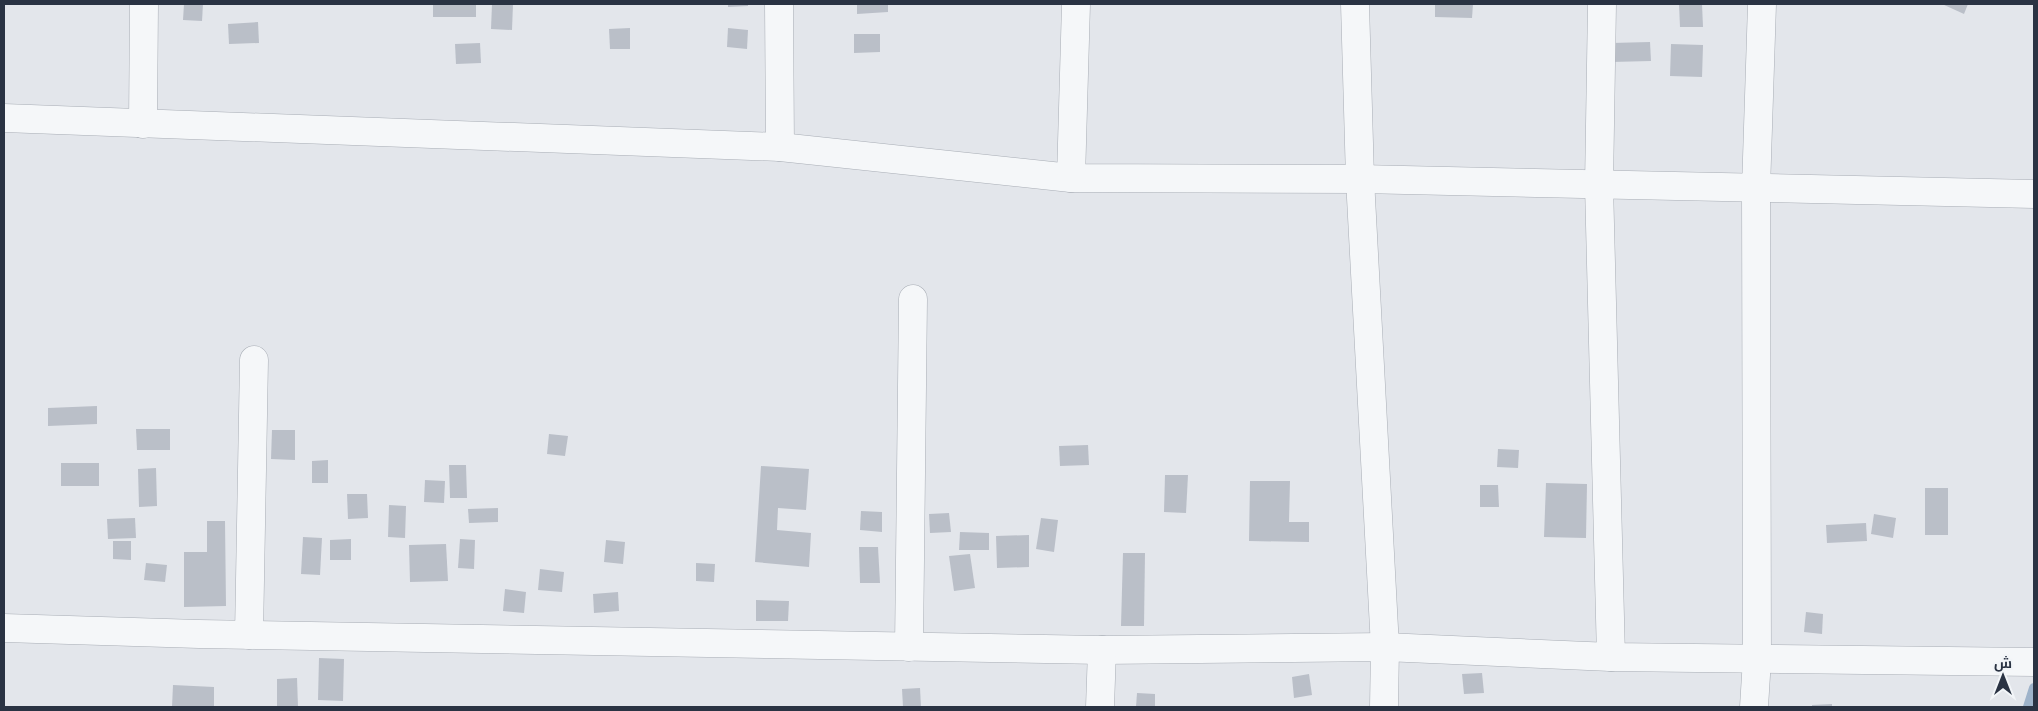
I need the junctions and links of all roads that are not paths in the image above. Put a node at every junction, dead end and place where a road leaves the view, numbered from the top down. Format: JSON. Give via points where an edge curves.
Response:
{"nodes":[{"id":1,"x":144,"y":4,"type":"edge"},
{"id":2,"x":779,"y":4,"type":"edge"},
{"id":3,"x":1076,"y":4,"type":"edge"},
{"id":4,"x":1355,"y":4,"type":"edge"},
{"id":5,"x":1602,"y":4,"type":"edge"},
{"id":6,"x":1762,"y":4,"type":"edge"},
{"id":7,"x":4,"y":118,"type":"edge"},
{"id":8,"x":143,"y":124,"type":"junction"},
{"id":9,"x":780,"y":147,"type":"junction"},
{"id":10,"x":1070,"y":178,"type":"junction"},
{"id":11,"x":1360,"y":179,"type":"junction"},
{"id":12,"x":1599,"y":185,"type":"junction"},
{"id":13,"x":1756,"y":189,"type":"junction"},
{"id":14,"x":2034,"y":194,"type":"edge"},
{"id":15,"x":913,"y":298,"type":"dead end"},
{"id":16,"x":254,"y":360,"type":"dead end"},
{"id":17,"x":4,"y":628,"type":"edge"},
{"id":18,"x":250,"y":635,"type":"junction"},
{"id":19,"x":909,"y":647,"type":"junction"},
{"id":20,"x":1385,"y":647,"type":"junction"},
{"id":21,"x":1102,"y":650,"type":"junction"},
{"id":22,"x":1611,"y":657,"type":"junction"},
{"id":23,"x":1758,"y":659,"type":"junction"},
{"id":24,"x":2034,"y":662,"type":"edge"},
{"id":25,"x":1100,"y":707,"type":"edge"},
{"id":26,"x":1384,"y":707,"type":"edge"},
{"id":27,"x":1754,"y":707,"type":"edge"}],
"edges":[{"from":1,"to":8,"type":"street"},
{"from":2,"to":9,"type":"street"},
{"from":3,"to":10,"type":"street"},
{"from":4,"to":11,"type":"street"},
{"from":5,"to":12,"type":"street"},
{"from":6,"to":13,"type":"street"},
{"from":7,"to":8,"type":"street"},
{"from":8,"to":9,"type":"street"},
{"from":9,"to":10,"type":"street"},
{"from":10,"to":11,"type":"street"},
{"from":11,"to":12,"type":"street"},
{"from":11,"to":20,"type":"street"},
{"from":12,"to":13,"type":"street"},
{"from":12,"to":22,"type":"street"},
{"from":13,"to":14,"type":"street"},
{"from":13,"to":23,"type":"street"},
{"from":15,"to":19,"type":"street"},
{"from":16,"to":18,"type":"street"},
{"from":17,"to":18,"type":"street"},
{"from":18,"to":19,"type":"street"},
{"from":19,"to":21,"type":"street"},
{"from":20,"to":21,"type":"street"},
{"from":20,"to":22,"type":"street"},
{"from":20,"to":26,"type":"street"},
{"from":21,"to":25,"type":"street"},
{"from":22,"to":23,"type":"street"},
{"from":23,"to":24,"type":"street"},
{"from":23,"to":27,"type":"street"}]}
